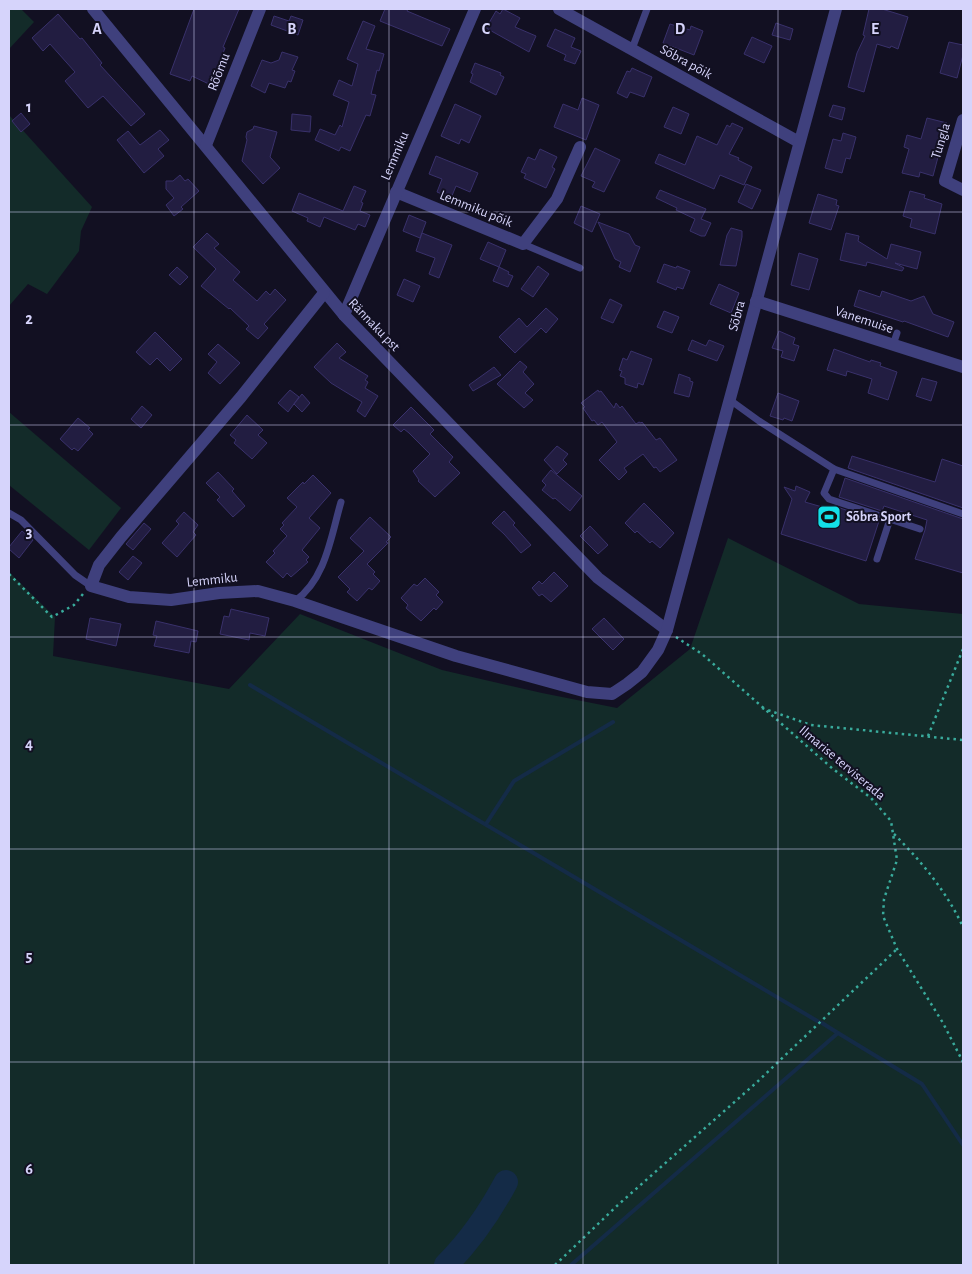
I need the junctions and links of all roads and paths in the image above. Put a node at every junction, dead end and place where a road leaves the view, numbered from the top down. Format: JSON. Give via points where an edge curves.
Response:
{"nodes":[{"id":1,"x":93,"y":9,"type":"edge"},
{"id":2,"x":260,"y":9,"type":"edge"},
{"id":3,"x":475,"y":9,"type":"edge"},
{"id":4,"x":559,"y":9,"type":"edge"},
{"id":5,"x":647,"y":9,"type":"edge"},
{"id":6,"x":836,"y":9,"type":"edge"},
{"id":7,"x":632,"y":49,"type":"junction"},
{"id":8,"x":963,"y":120,"type":"edge"},
{"id":9,"x":799,"y":142,"type":"junction"},
{"id":10,"x":206,"y":145,"type":"junction"},
{"id":11,"x":580,"y":147,"type":"dead end"},
{"id":12,"x":963,"y":190,"type":"edge"},
{"id":13,"x":396,"y":192,"type":"junction"},
{"id":14,"x":523,"y":244,"type":"junction"},
{"id":15,"x":580,"y":268,"type":"dead end"},
{"id":16,"x":324,"y":293,"type":"junction"},
{"id":17,"x":756,"y":301,"type":"junction"},
{"id":18,"x":344,"y":315,"type":"junction"},
{"id":19,"x":963,"y":367,"type":"edge"},
{"id":20,"x":730,"y":400,"type":"junction"},
{"id":21,"x":834,"y":468,"type":"junction"},
{"id":22,"x":340,"y":502,"type":"dead end"},
{"id":23,"x":9,"y":513,"type":"edge"},
{"id":24,"x":963,"y":514,"type":"edge"},
{"id":25,"x":890,"y":519,"type":"junction"},
{"id":26,"x":920,"y":529,"type":"dead end"},
{"id":27,"x":877,"y":559,"type":"dead end"},
{"id":28,"x":9,"y":574,"type":"edge"},
{"id":29,"x":91,"y":586,"type":"junction"},
{"id":30,"x":295,"y":601,"type":"junction"},
{"id":31,"x":667,"y":630,"type":"junction"},
{"id":32,"x":963,"y":648,"type":"edge"},
{"id":33,"x":761,"y":707,"type":"junction"},
{"id":34,"x":928,"y":736,"type":"junction"},
{"id":35,"x":963,"y":740,"type":"edge"},
{"id":36,"x":893,"y":833,"type":"junction"},
{"id":37,"x":963,"y":927,"type":"edge"},
{"id":38,"x":897,"y":949,"type":"junction"},
{"id":39,"x":963,"y":1062,"type":"edge"},
{"id":40,"x":555,"y":1265,"type":"edge"}],
"edges":[{"from":1,"to":10,"type":"street","name":"Rännaku pst"},
{"from":2,"to":10,"type":"street","name":"Rõõmu"},
{"from":3,"to":13,"type":"street","name":"Lemmiku"},
{"from":4,"to":7,"type":"street","name":"Sõbra põik"},
{"from":5,"to":7,"type":"lane"},
{"from":6,"to":9,"type":"street","name":"Sõbra"},
{"from":7,"to":9,"type":"street","name":"Sõbra põik"},
{"from":8,"to":12,"type":"street","name":"Tungla","via":[[945,181]]},
{"from":9,"to":17,"type":"street","name":"Sõbra"},
{"from":10,"to":16,"type":"street","name":"Rännaku pst"},
{"from":11,"to":14,"type":"street","name":"Lemmiku põik","via":[[557,199]]},
{"from":13,"to":14,"type":"street","name":"Lemmiku põik"},
{"from":13,"to":18,"type":"street","name":"Lemmiku"},
{"from":14,"to":15,"type":"lane"},
{"from":16,"to":18,"type":"street","name":"Rännaku pst"},
{"from":16,"to":29,"type":"street","via":[[241,397],[121,537],[99,565]]},
{"from":17,"to":19,"type":"street","name":"Vanemuise","via":[[895,339]]},
{"from":17,"to":20,"type":"street","name":"Sõbra"},
{"from":18,"to":31,"type":"street","name":"Rännaku pst","via":[[598,578]]},
{"from":20,"to":21,"type":"lane"},
{"from":20,"to":31,"type":"street","name":"Sõbra"},
{"from":21,"to":24,"type":"lane"},
{"from":21,"to":25,"type":"lane","via":[[824,493],[826,496]]},
{"from":22,"to":30,"type":"lane","via":[[318,576],[303,596]]},
{"from":23,"to":29,"type":"lane","via":[[27,526],[74,575]]},
{"from":25,"to":26,"type":"lane"},
{"from":25,"to":27,"type":"lane"},
{"from":28,"to":29,"type":"path","via":[[52,617],[74,605]]},
{"from":29,"to":30,"type":"street","name":"Lemmiku","via":[[129,597],[170,600],[258,591]]},
{"from":30,"to":31,"type":"street","name":"Lemmiku","via":[[456,656],[587,692],[612,694],[642,672]]},
{"from":31,"to":33,"type":"path","name":"Ilmarise terviserada","via":[[702,654]]},
{"from":32,"to":34,"type":"path"},
{"from":33,"to":34,"type":"path","via":[[811,725]]},
{"from":33,"to":36,"type":"path","name":"Ilmarise terviserada","via":[[871,798],[892,822]]},
{"from":34,"to":35,"type":"path"},
{"from":36,"to":37,"type":"path","via":[[919,860]]},
{"from":36,"to":38,"type":"path","name":"Ilmarise terviserada","via":[[897,860],[884,899],[883,916]]},
{"from":38,"to":39,"type":"path","name":"Ilmarise terviserada"},
{"from":38,"to":40,"type":"path","via":[[756,1083]]}]}
